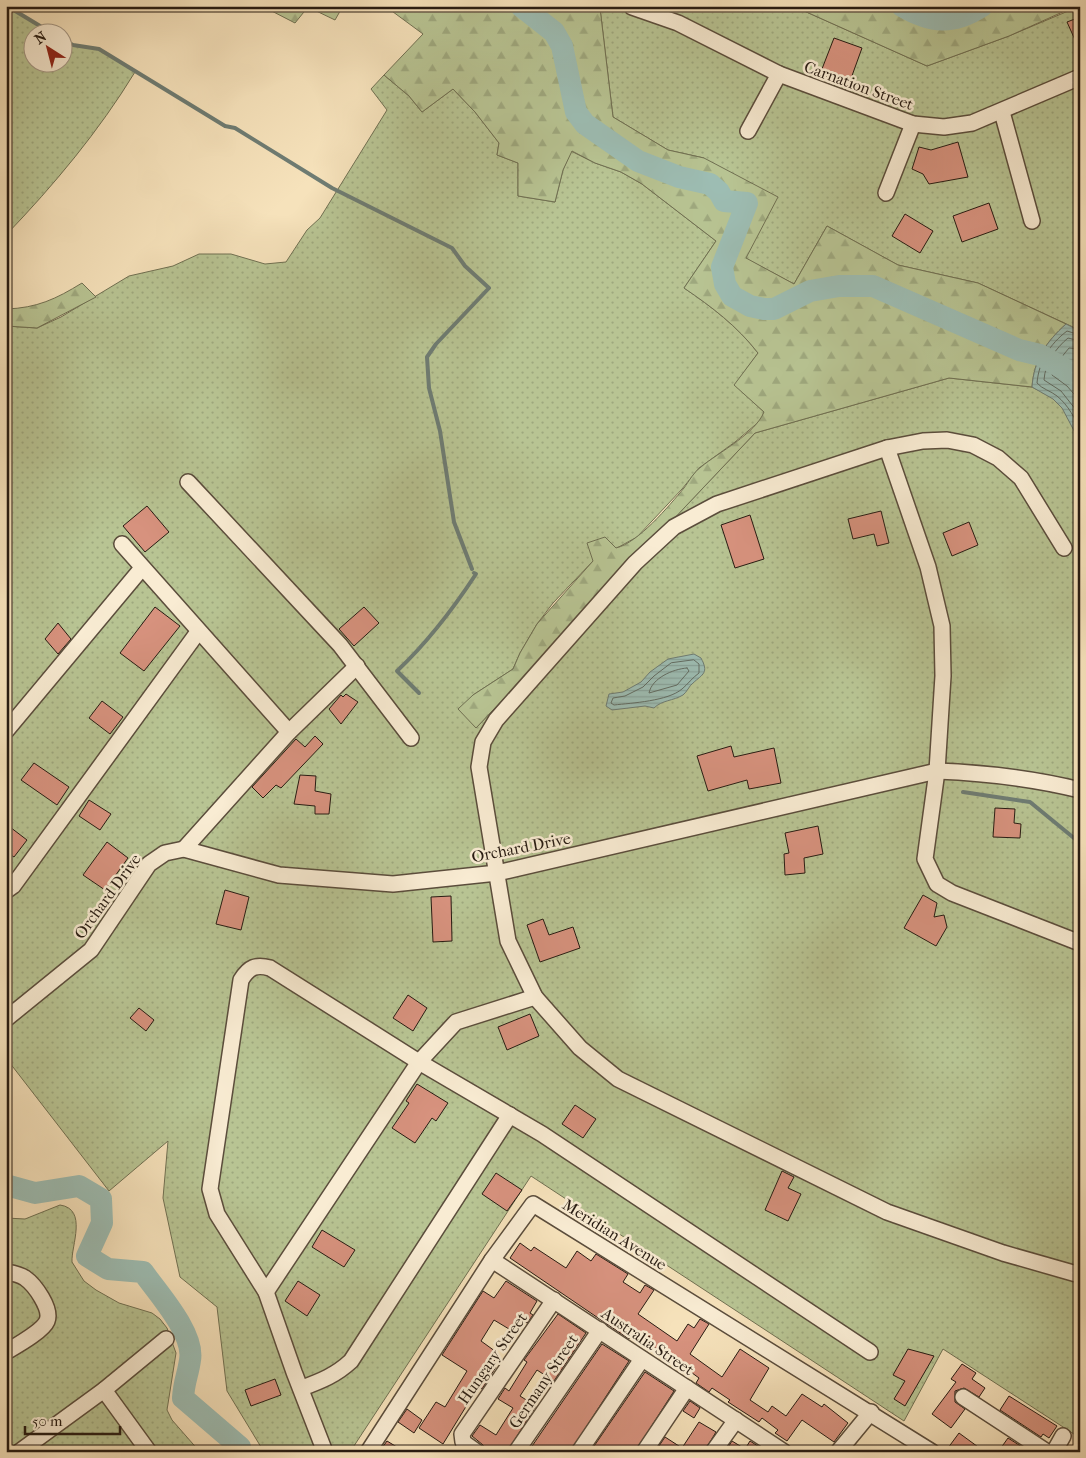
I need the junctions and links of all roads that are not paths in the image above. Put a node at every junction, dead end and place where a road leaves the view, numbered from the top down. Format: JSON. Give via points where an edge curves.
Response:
{"nodes":[{"id":1,"x":632,"y":7,"type":"edge"},
{"id":2,"x":779,"y":74,"type":"junction"},
{"id":3,"x":1080,"y":76,"type":"edge"},
{"id":4,"x":1002,"y":112,"type":"junction"},
{"id":5,"x":913,"y":124,"type":"junction"},
{"id":6,"x":748,"y":131,"type":"dead end"},
{"id":7,"x":886,"y":193,"type":"dead end"},
{"id":8,"x":1032,"y":221,"type":"dead end"},
{"id":9,"x":887,"y":448,"type":"junction"},
{"id":10,"x":188,"y":482,"type":"dead end"},
{"id":11,"x":122,"y":544,"type":"dead end"},
{"id":12,"x":1064,"y":548,"type":"dead end"},
{"id":13,"x":142,"y":568,"type":"junction"},
{"id":14,"x":198,"y":632,"type":"junction"},
{"id":15,"x":357,"y":666,"type":"junction"},
{"id":16,"x":6,"y":731,"type":"edge"},
{"id":17,"x":289,"y":732,"type":"junction"},
{"id":18,"x":411,"y":738,"type":"dead end"},
{"id":19,"x":937,"y":771,"type":"junction"},
{"id":20,"x":1080,"y":790,"type":"edge"},
{"id":21,"x":184,"y":849,"type":"junction"},
{"id":22,"x":497,"y":873,"type":"junction"},
{"id":23,"x":6,"y":891,"type":"edge"},
{"id":24,"x":1080,"y":943,"type":"edge"},
{"id":25,"x":534,"y":997,"type":"junction"},
{"id":26,"x":7,"y":1016,"type":"edge"},
{"id":27,"x":419,"y":1062,"type":"junction"},
{"id":28,"x":510,"y":1115,"type":"junction"},
{"id":29,"x":492,"y":1260,"type":"junction"},
{"id":30,"x":6,"y":1272,"type":"edge"},
{"id":31,"x":1080,"y":1275,"type":"edge"},
{"id":32,"x":266,"y":1292,"type":"junction"},
{"id":33,"x":554,"y":1300,"type":"junction"},
{"id":34,"x":600,"y":1330,"type":"junction"},
{"id":35,"x":166,"y":1339,"type":"dead end"},
{"id":36,"x":6,"y":1352,"type":"edge"},
{"id":37,"x":870,"y":1352,"type":"dead end"},
{"id":38,"x":642,"y":1359,"type":"junction"},
{"id":39,"x":302,"y":1388,"type":"junction"},
{"id":40,"x":687,"y":1388,"type":"junction"},
{"id":41,"x":104,"y":1390,"type":"junction"},
{"id":42,"x":963,"y":1397,"type":"dead end"},
{"id":43,"x":871,"y":1412,"type":"junction"},
{"id":44,"x":736,"y":1420,"type":"junction"},
{"id":45,"x":1063,"y":1436,"type":"dead end"},
{"id":46,"x":40,"y":1446,"type":"edge"},
{"id":47,"x":778,"y":1450,"type":"edge"},
{"id":48,"x":925,"y":1450,"type":"edge"},
{"id":49,"x":19,"y":1452,"type":"edge"},
{"id":50,"x":149,"y":1452,"type":"edge"},
{"id":51,"x":325,"y":1452,"type":"edge"},
{"id":52,"x":368,"y":1452,"type":"edge"},
{"id":53,"x":477,"y":1452,"type":"edge"},
{"id":54,"x":516,"y":1452,"type":"edge"},
{"id":55,"x":579,"y":1452,"type":"edge"},
{"id":56,"x":644,"y":1452,"type":"edge"},
{"id":57,"x":713,"y":1452,"type":"edge"},
{"id":58,"x":838,"y":1452,"type":"edge"},
{"id":59,"x":1047,"y":1452,"type":"edge"},
{"id":60,"x":1054,"y":1452,"type":"edge"}],
"edges":[{"from":1,"to":2,"type":"street","name":"Carnation Street","via":[[678,23]]},
{"from":2,"to":5,"type":"street","name":"Carnation Street"},
{"from":2,"to":6,"type":"street"},
{"from":3,"to":4,"type":"street","name":"Carnation Street"},
{"from":4,"to":5,"type":"street","name":"Carnation Street","via":[[972,123],[944,127]]},
{"from":4,"to":8,"type":"street"},
{"from":5,"to":7,"type":"street"},
{"from":9,"to":12,"type":"street","via":[[947,440],[973,445],[998,458],[1021,478]]},
{"from":9,"to":19,"type":"street","via":[[928,567],[942,626],[943,676]]},
{"from":9,"to":22,"type":"street","via":[[717,504],[674,527],[635,563],[496,720],[483,742],[479,767]]},
{"from":10,"to":15,"type":"street"},
{"from":11,"to":13,"type":"street"},
{"from":13,"to":14,"type":"street"},
{"from":13,"to":16,"type":"street"},
{"from":14,"to":17,"type":"street"},
{"from":14,"to":23,"type":"street","via":[[13,886]]},
{"from":15,"to":17,"type":"street"},
{"from":15,"to":18,"type":"street"},
{"from":17,"to":21,"type":"street"},
{"from":19,"to":20,"type":"street","name":"Orchard Drive","via":[[989,773]]},
{"from":19,"to":22,"type":"street","name":"Orchard Drive"},
{"from":19,"to":24,"type":"street","via":[[925,859],[937,884],[952,893]]},
{"from":21,"to":22,"type":"street","name":"Orchard Drive","via":[[279,875],[393,884]]},
{"from":21,"to":26,"type":"street","name":"Orchard Drive","via":[[165,853],[149,864],[90,950]]},
{"from":22,"to":25,"type":"street","via":[[508,941]]},
{"from":25,"to":27,"type":"street","via":[[456,1022]]},
{"from":25,"to":31,"type":"street","via":[[580,1048],[618,1078],[887,1212],[1003,1254]]},
{"from":27,"to":28,"type":"street"},
{"from":27,"to":32,"type":"street"},
{"from":27,"to":32,"type":"street","via":[[270,968],[253,967],[246,972],[241,980],[210,1189],[217,1214]]},
{"from":28,"to":37,"type":"street"},
{"from":28,"to":39,"type":"street","via":[[351,1361],[323,1381]]},
{"from":29,"to":33,"type":"street","name":"Australia Street"},
{"from":29,"to":43,"type":"street","name":"Meridian Avenue","via":[[533,1204]]},
{"from":29,"to":52,"type":"street","name":"Meridian Avenue"},
{"from":30,"to":36,"type":"street","via":[[28,1280],[45,1305],[48,1316],[44,1326]]},
{"from":32,"to":39,"type":"street"},
{"from":33,"to":34,"type":"street","name":"Australia Street"},
{"from":33,"to":53,"type":"street","name":"Hungary Street","via":[[462,1434],[463,1442]]},
{"from":34,"to":38,"type":"street","name":"Australia Street"},
{"from":34,"to":54,"type":"street","name":"Germany Street"},
{"from":35,"to":41,"type":"street"},
{"from":38,"to":40,"type":"street","name":"Australia Street"},
{"from":38,"to":55,"type":"street"},
{"from":39,"to":51,"type":"street"},
{"from":40,"to":44,"type":"street","name":"Australia Street"},
{"from":40,"to":56,"type":"street"},
{"from":41,"to":46,"type":"street"},
{"from":41,"to":50,"type":"street"},
{"from":42,"to":59,"type":"street"},
{"from":43,"to":48,"type":"street","name":"Meridian Avenue"},
{"from":43,"to":58,"type":"street"},
{"from":44,"to":47,"type":"street","name":"Australia Street"},
{"from":44,"to":57,"type":"street"},
{"from":45,"to":60,"type":"street"},
{"from":46,"to":49,"type":"street"}]}
